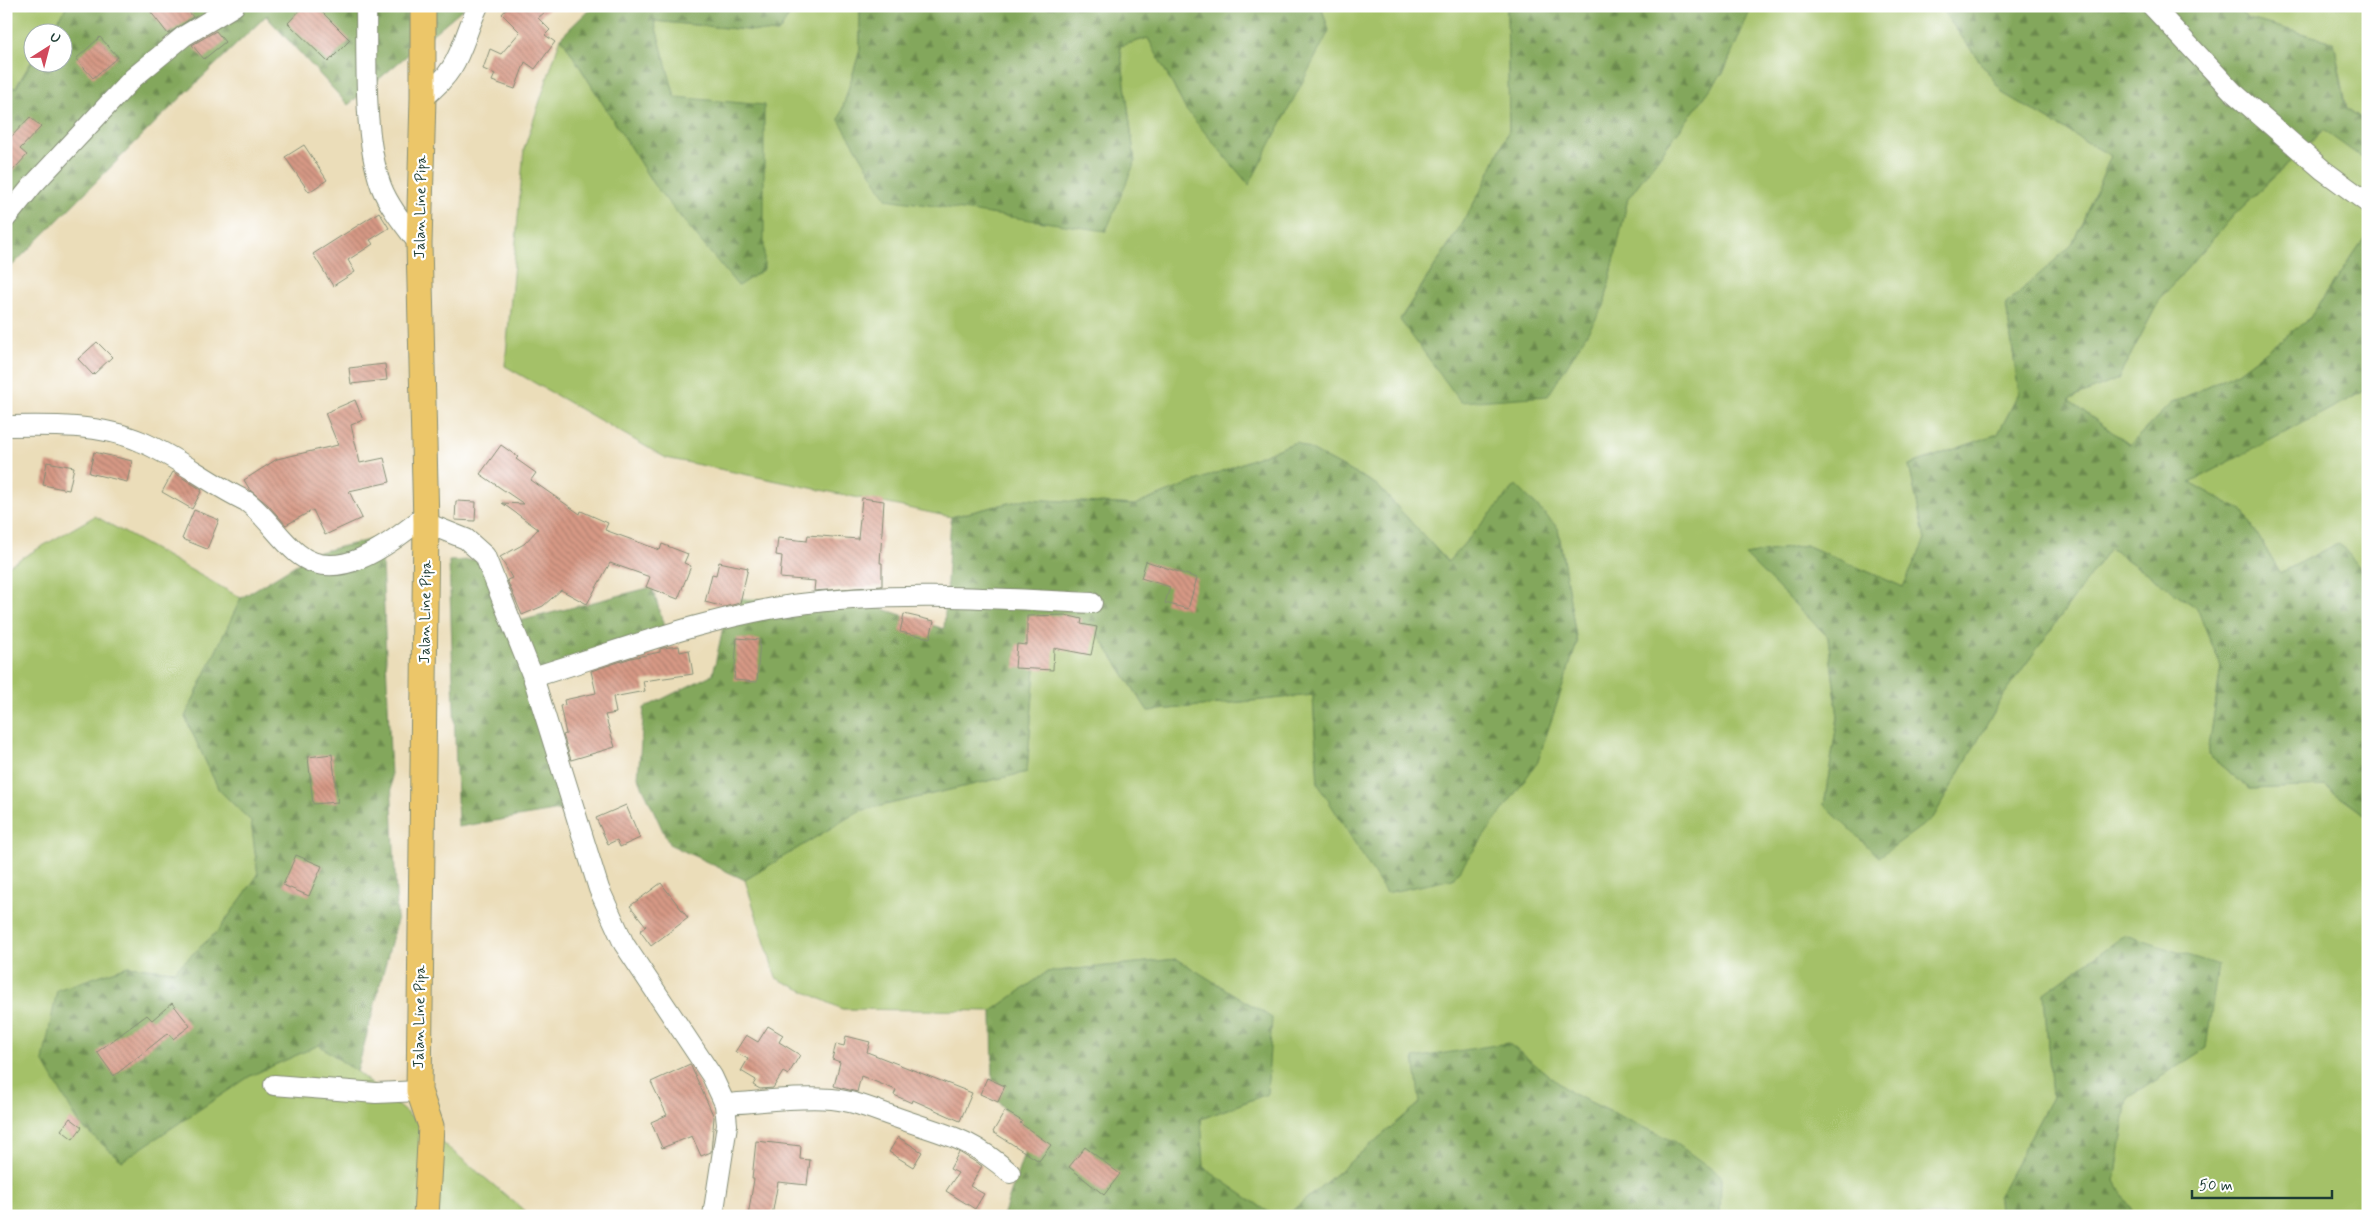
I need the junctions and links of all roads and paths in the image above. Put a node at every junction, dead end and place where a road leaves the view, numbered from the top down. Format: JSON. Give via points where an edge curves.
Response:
{"nodes":[{"id":1,"x":234,"y":6,"type":"edge"},
{"id":2,"x":366,"y":6,"type":"edge"},
{"id":3,"x":423,"y":6,"type":"edge"},
{"id":4,"x":478,"y":6,"type":"edge"},
{"id":5,"x":2152,"y":6,"type":"edge"},
{"id":6,"x":423,"y":98,"type":"junction"},
{"id":7,"x":2368,"y":203,"type":"edge"},
{"id":8,"x":6,"y":218,"type":"edge"},
{"id":9,"x":419,"y":244,"type":"junction"},
{"id":10,"x":6,"y":426,"type":"edge"},
{"id":11,"x":426,"y":520,"type":"junction"},
{"id":12,"x":1092,"y":603,"type":"dead end"},
{"id":13,"x":533,"y":676,"type":"junction"},
{"id":14,"x":274,"y":1085,"type":"dead end"},
{"id":15,"x":418,"y":1091,"type":"junction"},
{"id":16,"x":725,"y":1104,"type":"junction"},
{"id":17,"x":1010,"y":1173,"type":"dead end"},
{"id":18,"x":426,"y":1216,"type":"edge"},
{"id":19,"x":713,"y":1216,"type":"edge"}],
"edges":[{"from":1,"to":8,"type":"street","via":[[184,36],[134,78]]},
{"from":2,"to":9,"type":"street","via":[[370,128],[376,168],[382,188]]},
{"from":3,"to":6,"type":"main road","name":"Jalan Line Pipa"},
{"from":4,"to":6,"type":"street","via":[[455,65]]},
{"from":5,"to":7,"type":"street","via":[[2233,92],[2323,170]]},
{"from":6,"to":9,"type":"main road","name":"Jalan Line Pipa"},
{"from":9,"to":11,"type":"main road","name":"Jalan Line Pipa"},
{"from":10,"to":11,"type":"street","via":[[57,425],[113,433],[142,442],[246,501],[294,551],[303,558],[329,566],[362,558]]},
{"from":11,"to":13,"type":"street","via":[[466,539],[485,556]]},
{"from":11,"to":15,"type":"main road","name":"Jalan Line Pipa"},
{"from":12,"to":13,"type":"street","via":[[951,596],[793,605],[677,632]]},
{"from":13,"to":16,"type":"street","via":[[599,889],[624,944],[712,1076]]},
{"from":14,"to":15,"type":"street","via":[[376,1093]]},
{"from":15,"to":18,"type":"main road","name":"Jalan Line Pipa","via":[[431,1126]]},
{"from":16,"to":17,"type":"street","via":[[810,1098],[857,1104],[964,1140],[983,1150]]},
{"from":16,"to":19,"type":"street","via":[[726,1133]]}]}
